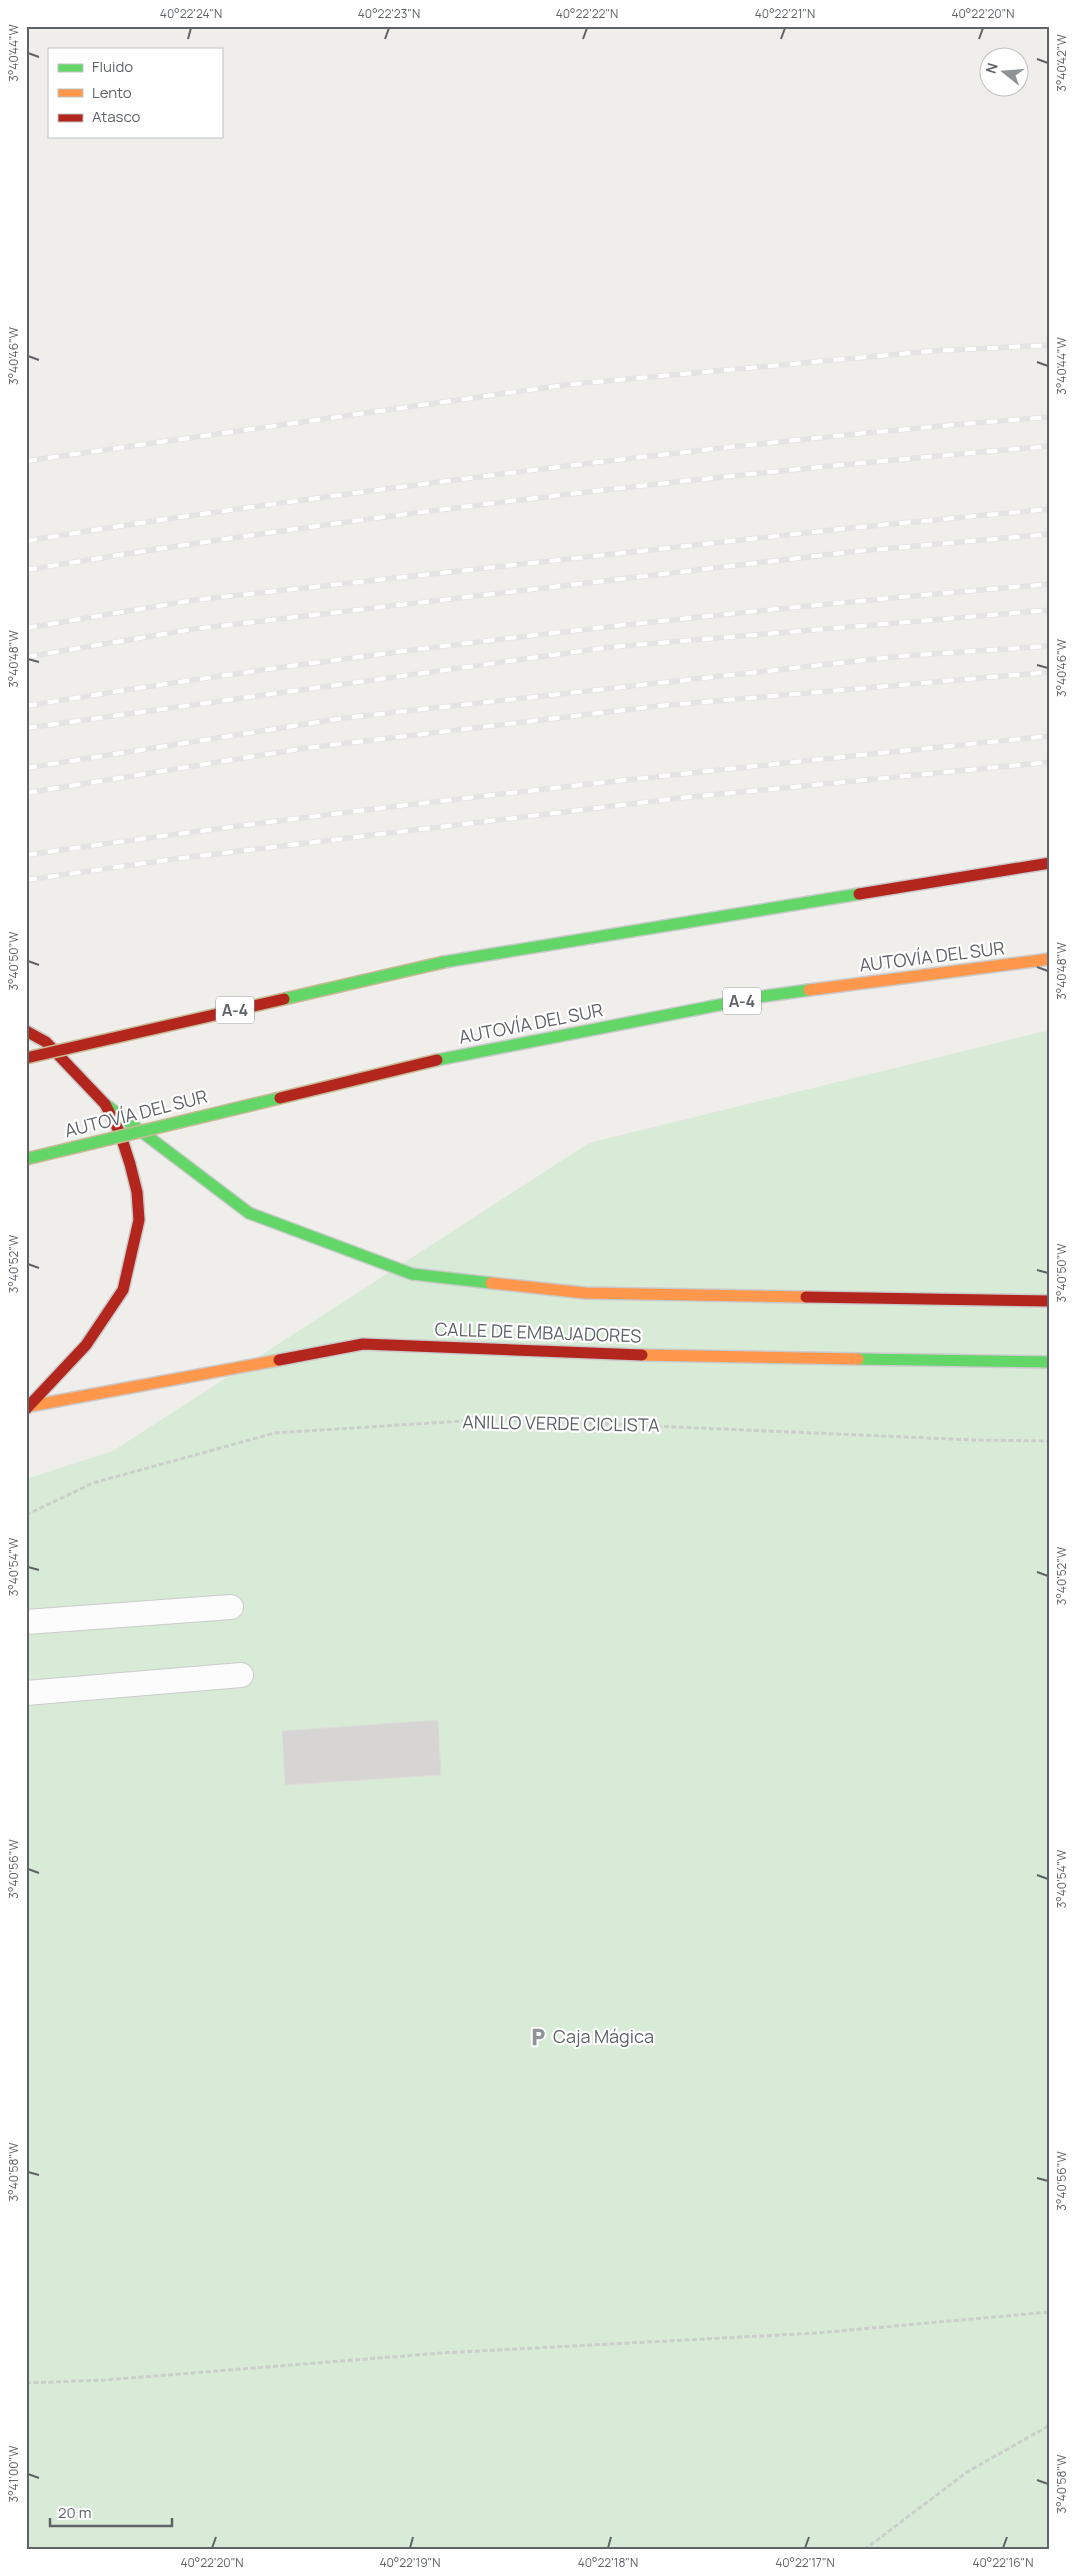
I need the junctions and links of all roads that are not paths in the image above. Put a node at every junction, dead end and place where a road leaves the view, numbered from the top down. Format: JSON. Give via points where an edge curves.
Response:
{"nodes":[{"id":1,"x":1050,"y":863,"type":"edge"},
{"id":2,"x":1050,"y":959,"type":"edge"},
{"id":3,"x":26,"y":1031,"type":"edge"},
{"id":4,"x":26,"y":1058,"type":"edge"},
{"id":5,"x":105,"y":1104,"type":"junction"},
{"id":6,"x":26,"y":1159,"type":"edge"},
{"id":7,"x":1050,"y":1301,"type":"edge"},
{"id":8,"x":1050,"y":1362,"type":"edge"},
{"id":9,"x":28,"y":1407,"type":"edge"},
{"id":10,"x":231,"y":1606,"type":"dead end"},
{"id":11,"x":26,"y":1622,"type":"edge"},
{"id":12,"x":241,"y":1675,"type":"dead end"},
{"id":13,"x":26,"y":1693,"type":"edge"}],
"edges":[{"from":1,"to":4,"type":"main road","number":"A-4","bridge":true,"via":[[444,962]]},
{"from":2,"to":6,"type":"main road","name":"AUTOVÍA DEL SUR","number":"A-4","bridge":true,"via":[[765,996],[437,1060]]},
{"from":3,"to":5,"type":"main road","via":[[46,1042]]},
{"from":5,"to":7,"type":"main road","via":[[248,1213],[412,1274],[584,1293]]},
{"from":5,"to":9,"type":"main road","via":[[120,1133],[137,1192],[139,1220],[123,1290],[86,1345]]},
{"from":8,"to":9,"type":"main road","name":"CALLE DE EMBAJADORES","via":[[585,1354],[363,1344]]},
{"from":10,"to":11,"type":"lane"},
{"from":12,"to":13,"type":"lane"}]}
